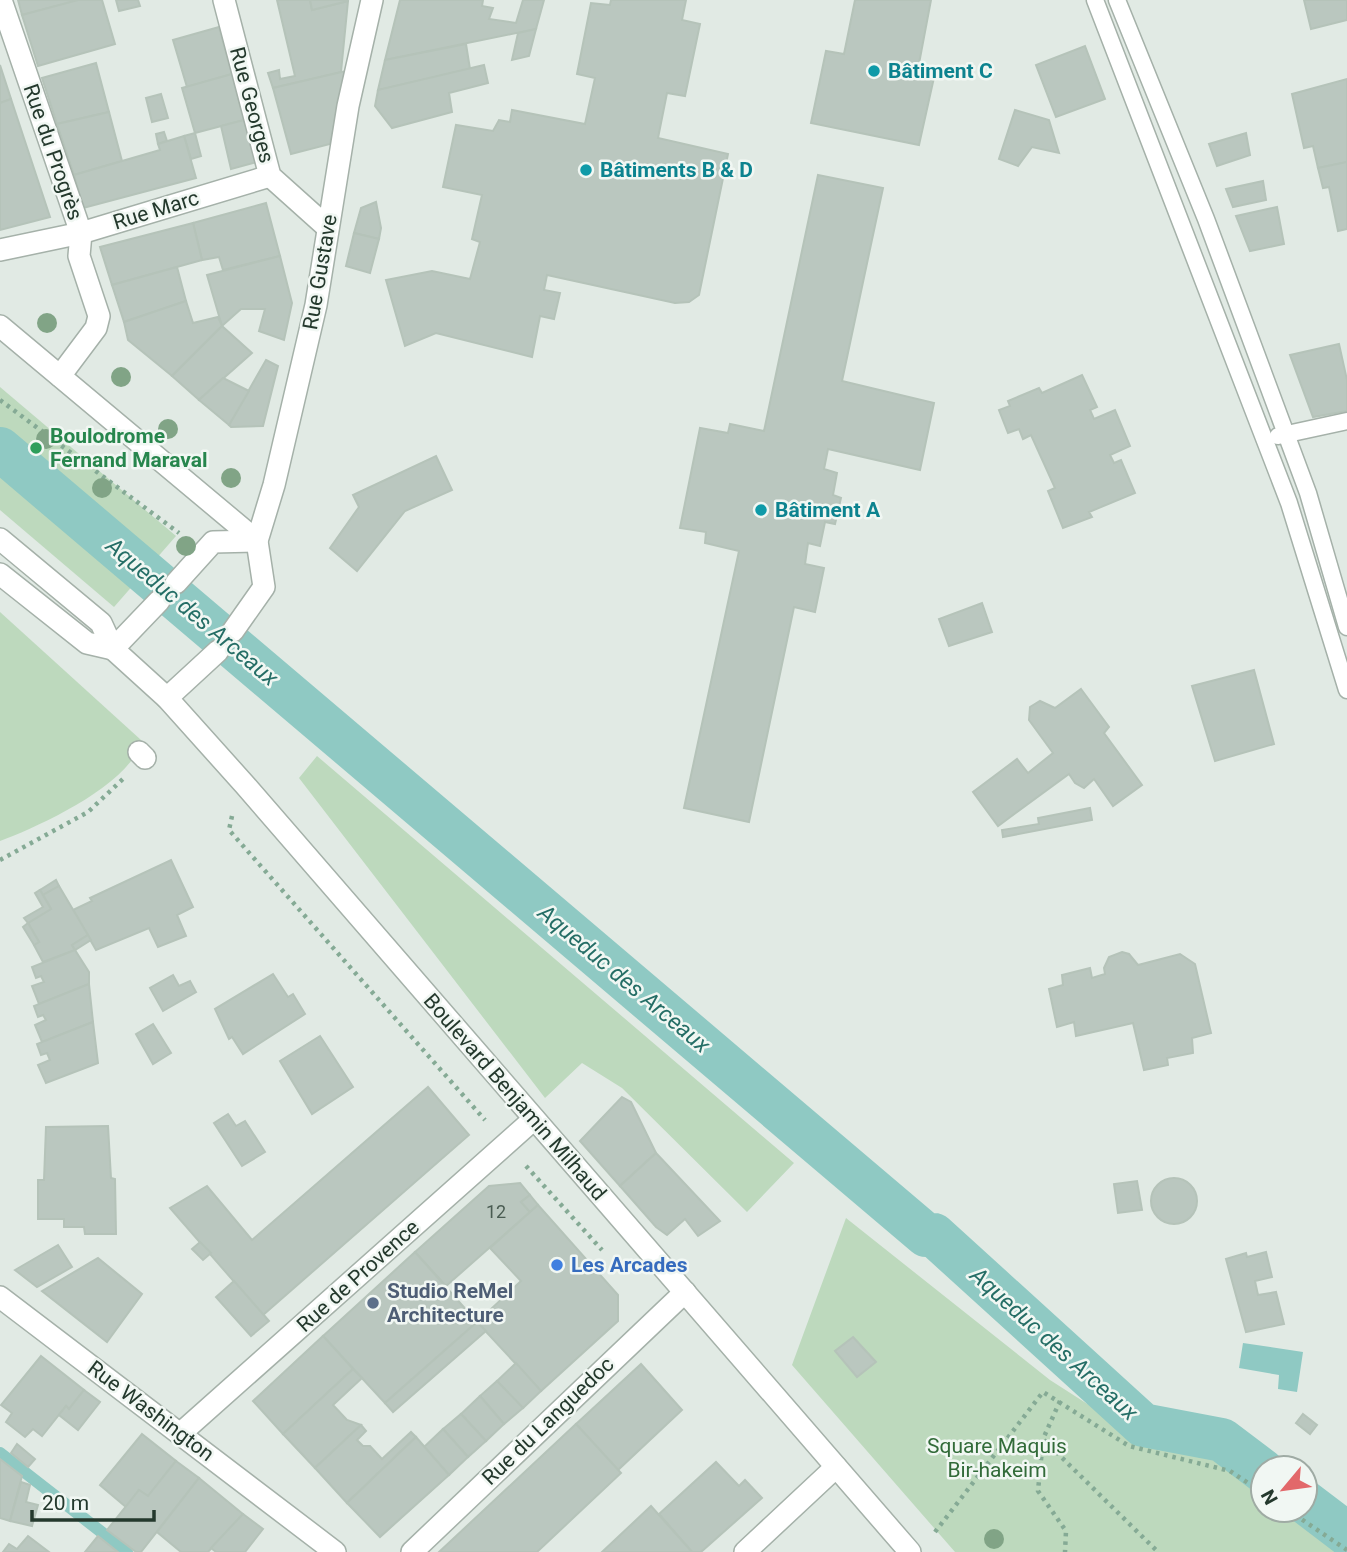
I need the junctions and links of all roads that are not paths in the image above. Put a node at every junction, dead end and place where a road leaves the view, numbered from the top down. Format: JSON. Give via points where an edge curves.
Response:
{"nodes":[{"id":1,"x":1,"y":0,"type":"edge"},
{"id":2,"x":224,"y":0,"type":"edge"},
{"id":3,"x":372,"y":0,"type":"edge"},
{"id":4,"x":1095,"y":0,"type":"edge"},
{"id":5,"x":1116,"y":0,"type":"edge"},
{"id":6,"x":271,"y":176,"type":"junction"},
{"id":7,"x":328,"y":228,"type":"junction"},
{"id":8,"x":81,"y":233,"type":"junction"},
{"id":9,"x":0,"y":250,"type":"edge"},
{"id":10,"x":0,"y":326,"type":"edge"},
{"id":11,"x":60,"y":376,"type":"junction"},
{"id":12,"x":1347,"y":421,"type":"edge"},
{"id":13,"x":1285,"y":435,"type":"junction"},
{"id":14,"x":1265,"y":440,"type":"junction"},
{"id":15,"x":0,"y":539,"type":"edge"},
{"id":16,"x":257,"y":541,"type":"junction"},
{"id":17,"x":0,"y":574,"type":"edge"},
{"id":18,"x":176,"y":583,"type":"dead end"},
{"id":19,"x":159,"y":601,"type":"dead end"},
{"id":20,"x":1347,"y":627,"type":"edge"},
{"id":21,"x":233,"y":631,"type":"dead end"},
{"id":22,"x":113,"y":649,"type":"junction"},
{"id":23,"x":218,"y":651,"type":"dead end"},
{"id":24,"x":1347,"y":690,"type":"edge"},
{"id":25,"x":167,"y":698,"type":"junction"},
{"id":26,"x":534,"y":1119,"type":"junction"},
{"id":27,"x":685,"y":1292,"type":"junction"},
{"id":28,"x":0,"y":1297,"type":"edge"},
{"id":29,"x":181,"y":1433,"type":"junction"},
{"id":30,"x":836,"y":1467,"type":"junction"},
{"id":31,"x":335,"y":1552,"type":"edge"},
{"id":32,"x":412,"y":1552,"type":"edge"},
{"id":33,"x":745,"y":1552,"type":"edge"},
{"id":34,"x":910,"y":1552,"type":"edge"}],
"edges":[{"from":1,"to":8,"type":"street","name":"Rue du Progrès"},
{"from":2,"to":6,"type":"street","name":"Rue Georges"},
{"from":3,"to":7,"type":"street","name":"Rue Gustave"},
{"from":4,"to":14,"type":"lane"},
{"from":5,"to":13,"type":"lane","via":[[1206,219]]},
{"from":6,"to":7,"type":"street","name":"Rue Georges"},
{"from":6,"to":8,"type":"street","name":"Rue Marc"},
{"from":7,"to":16,"type":"street","name":"Rue Gustave","via":[[316,305]]},
{"from":8,"to":9,"type":"street","name":"Rue Marc"},
{"from":8,"to":11,"type":"street","name":"Rue du Progrès","via":[[79,256],[100,316]]},
{"from":10,"to":11,"type":"street"},
{"from":11,"to":16,"type":"street"},
{"from":12,"to":13,"type":"lane"},
{"from":13,"to":14,"type":"lane"},
{"from":13,"to":20,"type":"lane","via":[[1308,493]]},
{"from":14,"to":24,"type":"lane"},
{"from":15,"to":22,"type":"street","name":"Boulevard Benjamin Milhaud","via":[[101,623]]},
{"from":16,"to":18,"type":"street","via":[[213,542]]},
{"from":16,"to":21,"type":"street","name":"Rue Gustave","via":[[264,587]]},
{"from":17,"to":22,"type":"street","name":"Boulevard Benjamin Milhaud","via":[[87,643]]},
{"from":19,"to":22,"type":"street"},
{"from":22,"to":25,"type":"street","name":"Boulevard Benjamin Milhaud"},
{"from":23,"to":25,"type":"street"},
{"from":25,"to":26,"type":"street","name":"Boulevard Benjamin Milhaud"},
{"from":26,"to":27,"type":"street","name":"Boulevard Benjamin Milhaud"},
{"from":26,"to":29,"type":"street","name":"Rue de Provence"},
{"from":27,"to":30,"type":"street","name":"Boulevard Benjamin Milhaud"},
{"from":27,"to":32,"type":"street","name":"Rue du Languedoc"},
{"from":28,"to":29,"type":"street","name":"Rue Washington"},
{"from":29,"to":31,"type":"street","name":"Rue Washington"},
{"from":30,"to":33,"type":"street"},
{"from":30,"to":34,"type":"street","name":"Boulevard Benjamin Milhaud"}]}
